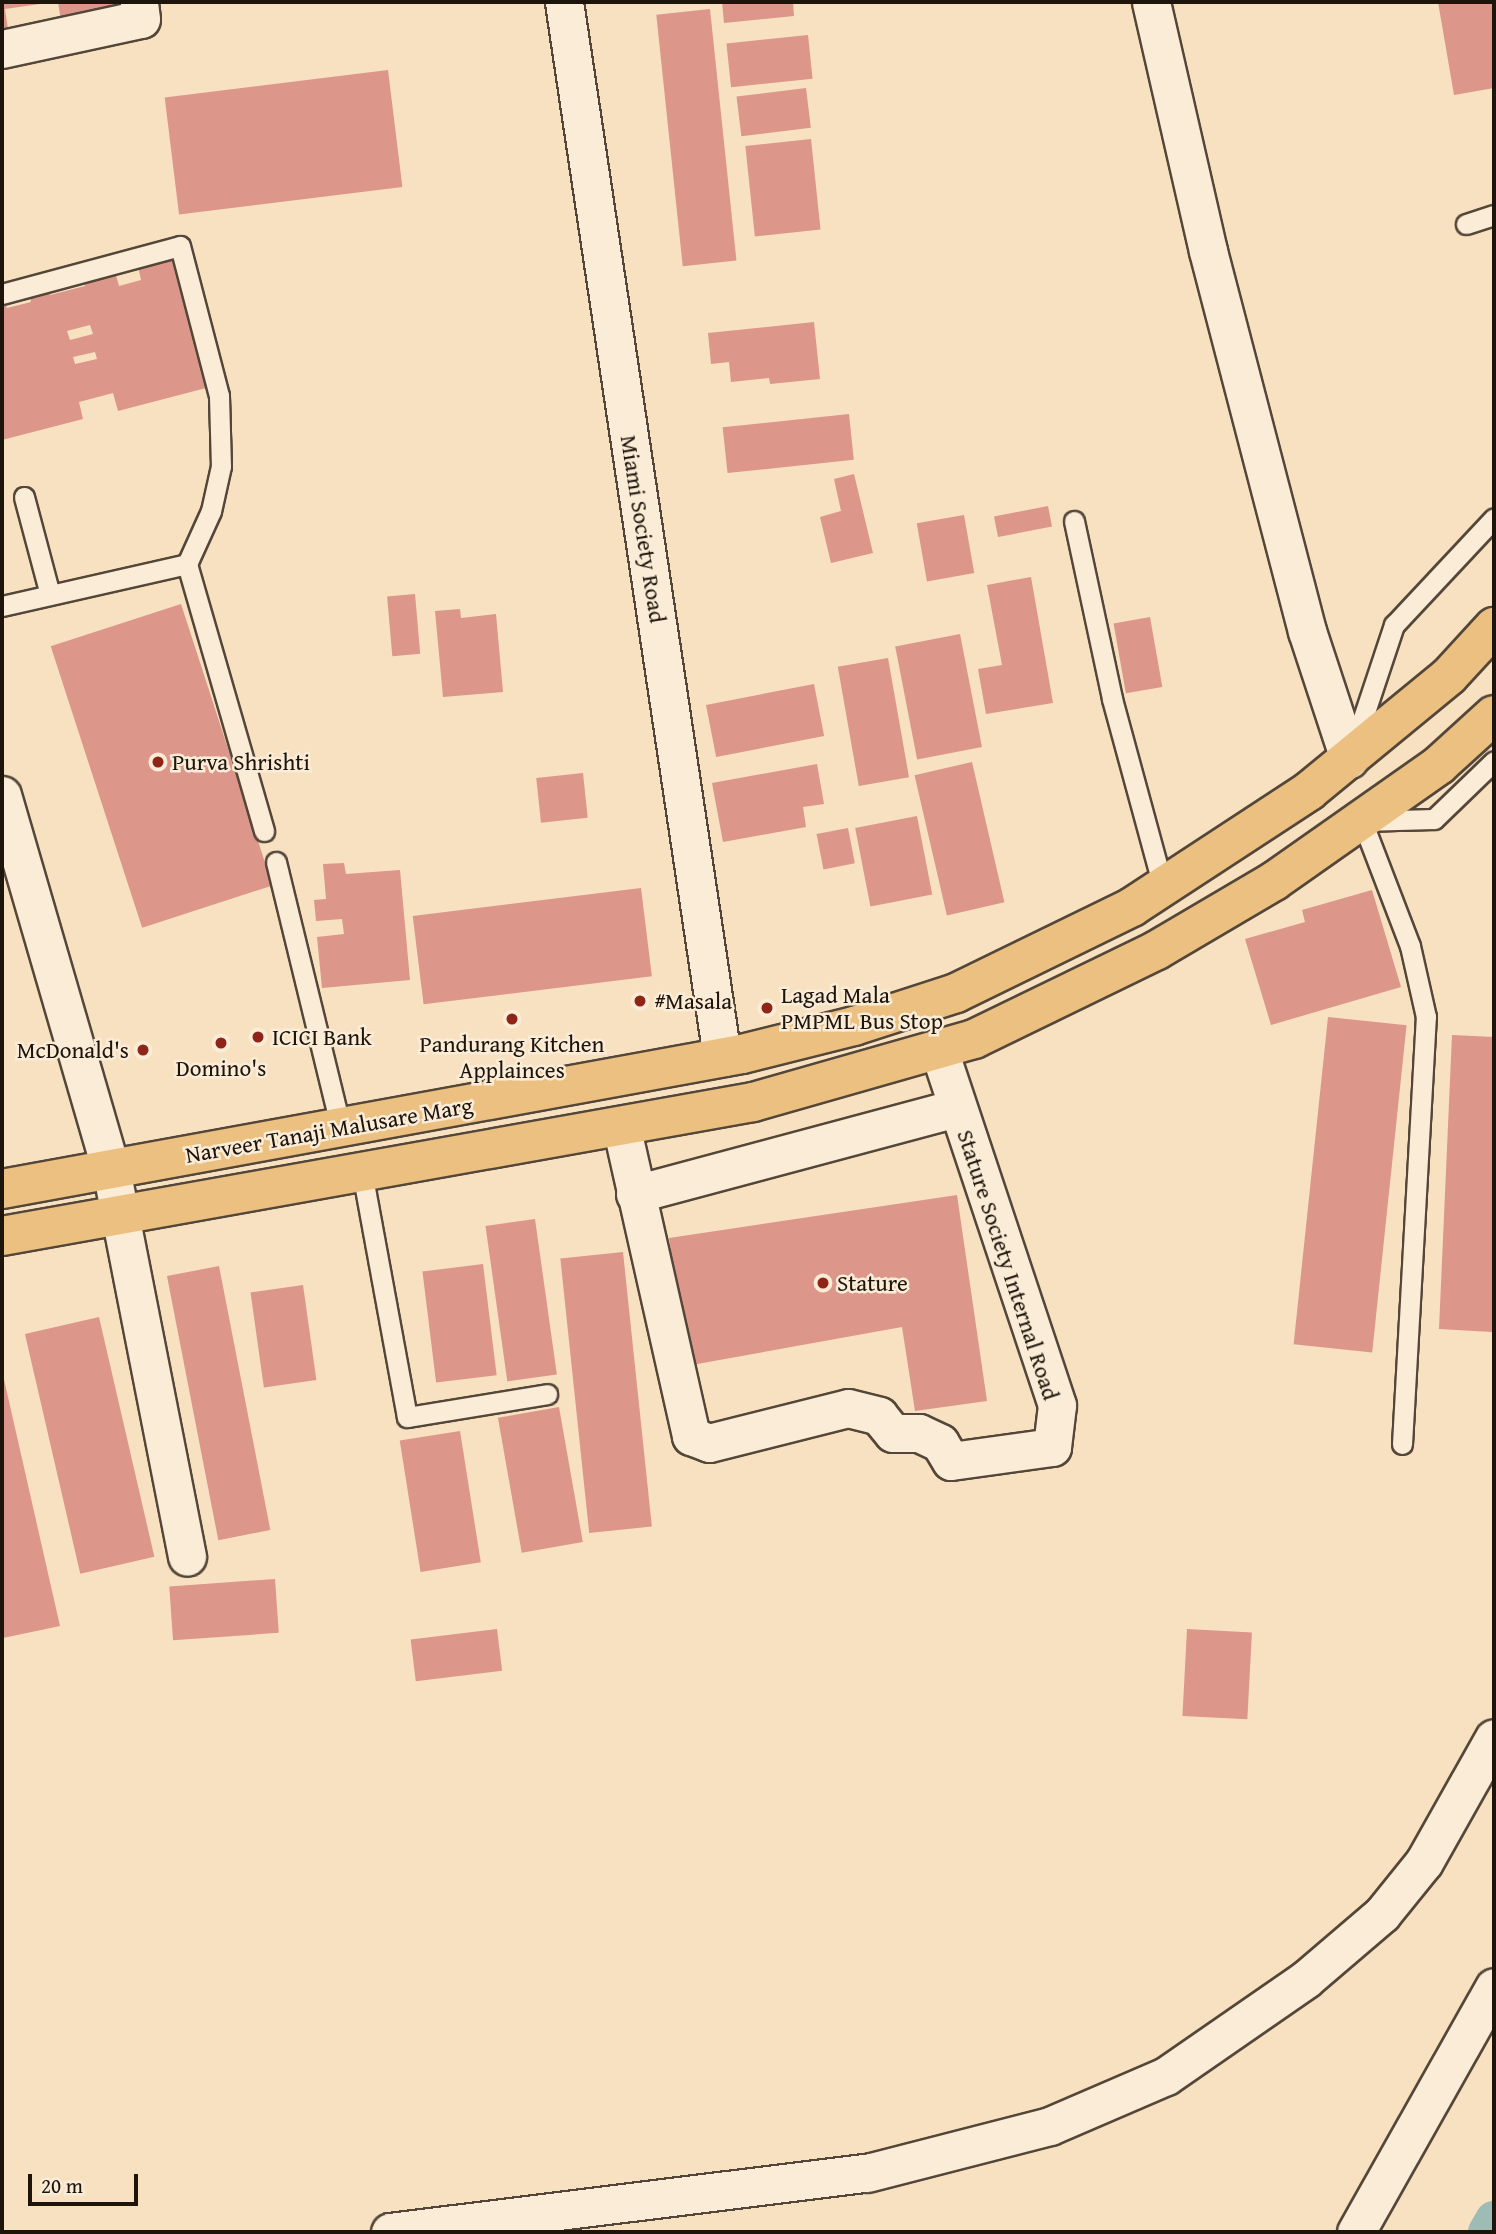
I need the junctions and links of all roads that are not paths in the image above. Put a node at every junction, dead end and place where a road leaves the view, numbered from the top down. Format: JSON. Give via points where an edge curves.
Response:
{"nodes":[{"id":1,"x":139,"y":2,"type":"edge"},
{"id":2,"x":564,"y":2,"type":"edge"},
{"id":3,"x":1151,"y":2,"type":"edge"},
{"id":4,"x":2,"y":49,"type":"edge"},
{"id":5,"x":1494,"y":215,"type":"edge"},
{"id":6,"x":1466,"y":224,"type":"dead end"},
{"id":7,"x":2,"y":293,"type":"edge"},
{"id":8,"x":24,"y":497,"type":"dead end"},
{"id":9,"x":1494,"y":518,"type":"edge"},
{"id":10,"x":1074,"y":521,"type":"dead end"},
{"id":11,"x":187,"y":564,"type":"junction"},
{"id":12,"x":50,"y":595,"type":"junction"},
{"id":13,"x":2,"y":606,"type":"edge"},
{"id":14,"x":1494,"y":627,"type":"edge"},
{"id":15,"x":1494,"y":715,"type":"edge"},
{"id":16,"x":1349,"y":759,"type":"junction"},
{"id":17,"x":1494,"y":761,"type":"edge"},
{"id":18,"x":2,"y":795,"type":"edge"},
{"id":19,"x":1362,"y":821,"type":"junction"},
{"id":20,"x":264,"y":831,"type":"dead end"},
{"id":21,"x":276,"y":862,"type":"dead end"},
{"id":22,"x":1163,"y":887,"type":"junction"},
{"id":23,"x":939,"y":1050,"type":"junction"},
{"id":24,"x":722,"y":1057,"type":"junction"},
{"id":25,"x":956,"y":1108,"type":"junction"},
{"id":26,"x":621,"y":1125,"type":"junction"},
{"id":27,"x":341,"y":1128,"type":"junction"},
{"id":28,"x":111,"y":1170,"type":"junction"},
{"id":29,"x":362,"y":1171,"type":"junction"},
{"id":30,"x":2,"y":1189,"type":"edge"},
{"id":31,"x":635,"y":1194,"type":"junction"},
{"id":32,"x":120,"y":1215,"type":"junction"},
{"id":33,"x":2,"y":1236,"type":"edge"},
{"id":34,"x":547,"y":1394,"type":"dead end"},
{"id":35,"x":1402,"y":1444,"type":"dead end"},
{"id":36,"x":187,"y":1557,"type":"dead end"},
{"id":37,"x":1494,"y":1738,"type":"edge"},
{"id":38,"x":1494,"y":1987,"type":"edge"},
{"id":39,"x":390,"y":2232,"type":"edge"},
{"id":40,"x":1356,"y":2232,"type":"edge"}],
"edges":[{"from":1,"to":4,"type":"street","via":[[141,19]]},
{"from":2,"to":24,"type":"street","name":"Miami Society Road"},
{"from":3,"to":16,"type":"street","via":[[1208,251],[1307,631]]},
{"from":5,"to":6,"type":"lane"},
{"from":7,"to":11,"type":"lane","via":[[180,246],[219,396],[221,467],[211,511]]},
{"from":8,"to":12,"type":"lane"},
{"from":9,"to":16,"type":"lane","via":[[1394,625]]},
{"from":10,"to":22,"type":"lane","via":[[1112,699]]},
{"from":11,"to":12,"type":"lane"},
{"from":11,"to":20,"type":"lane"},
{"from":12,"to":13,"type":"lane"},
{"from":14,"to":16,"type":"main road","name":"Narveer Tanaji Malusare Marg","via":[[1449,676]]},
{"from":15,"to":19,"type":"main road","name":"Narveer Tanaji Malusare Marg","via":[[1439,765]]},
{"from":16,"to":22,"type":"main road","name":"Narveer Tanaji Malusare Marg","via":[[1309,791]]},
{"from":17,"to":19,"type":"lane","via":[[1434,819]]},
{"from":18,"to":28,"type":"street"},
{"from":19,"to":23,"type":"main road","name":"Narveer Tanaji Malusare Marg","via":[[1275,881],[1157,950],[1042,1008]]},
{"from":19,"to":35,"type":"lane","via":[[1410,946],[1426,1017]]},
{"from":21,"to":27,"type":"lane"},
{"from":22,"to":24,"type":"main road","name":"Narveer Tanaji Malusare Marg","via":[[1132,907],[956,993],[854,1026]]},
{"from":23,"to":25,"type":"street","name":"Stature Society Internal Road"},
{"from":23,"to":26,"type":"main road","name":"Narveer Tanaji Malusare Marg","via":[[753,1102]]},
{"from":24,"to":27,"type":"main road","name":"Narveer Tanaji Malusare Marg"},
{"from":25,"to":31,"type":"street"},
{"from":25,"to":31,"type":"street","name":"Stature Society Internal Road","via":[[1057,1405],[1052,1447],[951,1461],[940,1443],[919,1433],[893,1433],[879,1416],[848,1408],[709,1443],[691,1436]]},
{"from":26,"to":29,"type":"main road","name":"Narveer Tanaji Malusare Marg"},
{"from":26,"to":31,"type":"street","name":"Stature Society Internal Road"},
{"from":27,"to":28,"type":"main road","name":"Narveer Tanaji Malusare Marg"},
{"from":28,"to":30,"type":"main road","name":"Narveer Tanaji Malusare Marg"},
{"from":28,"to":32,"type":"street"},
{"from":29,"to":32,"type":"main road","name":"Narveer Tanaji Malusare Marg"},
{"from":29,"to":34,"type":"lane","via":[[407,1417]]},
{"from":32,"to":33,"type":"main road","name":"Narveer Tanaji Malusare Marg"},
{"from":32,"to":36,"type":"street"},
{"from":37,"to":39,"type":"street","via":[[1424,1863],[1382,1914],[1306,1979],[1166,2077],[1050,2126],[867,2173]]},
{"from":38,"to":40,"type":"street"}]}
